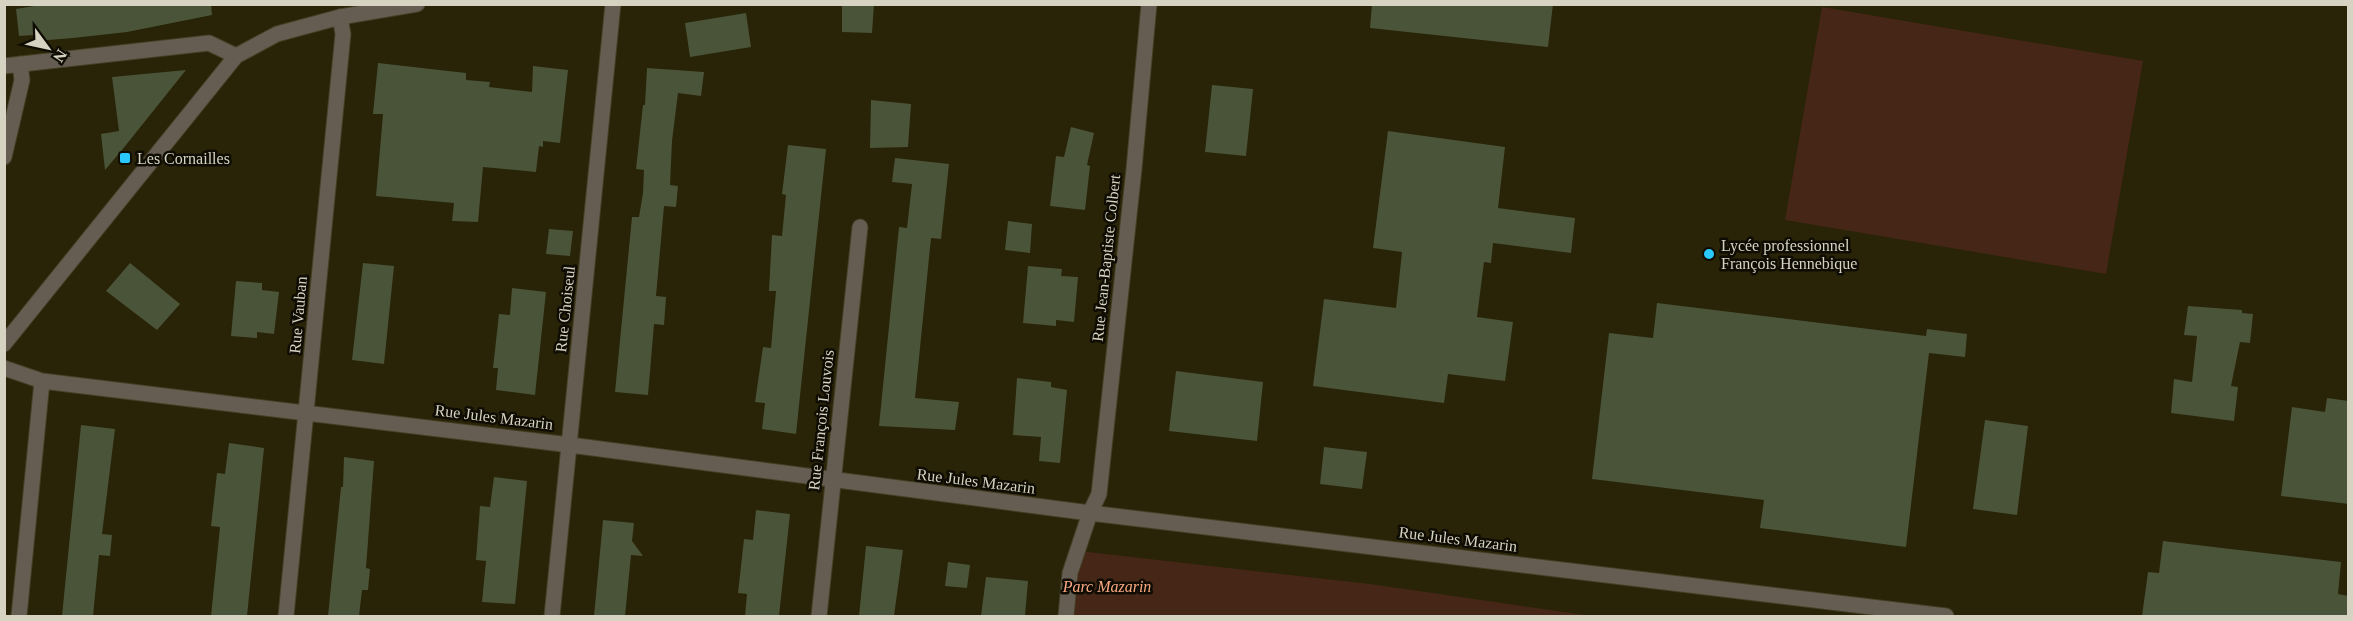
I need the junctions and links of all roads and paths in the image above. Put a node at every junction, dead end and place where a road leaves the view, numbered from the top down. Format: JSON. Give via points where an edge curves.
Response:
{"nodes":[{"id":1,"x":613,"y":4,"type":"edge"},
{"id":2,"x":1149,"y":4,"type":"edge"},
{"id":3,"x":415,"y":5,"type":"edge"},
{"id":4,"x":340,"y":17,"type":"junction"},
{"id":5,"x":236,"y":56,"type":"junction"},
{"id":6,"x":20,"y":64,"type":"junction"},
{"id":7,"x":4,"y":66,"type":"edge"},
{"id":8,"x":4,"y":157,"type":"edge"},
{"id":9,"x":860,"y":227,"type":"dead end"},
{"id":10,"x":4,"y":344,"type":"edge"},
{"id":11,"x":4,"y":368,"type":"edge"},
{"id":12,"x":42,"y":381,"type":"junction"},
{"id":13,"x":307,"y":412,"type":"junction"},
{"id":14,"x":570,"y":445,"type":"junction"},
{"id":15,"x":833,"y":480,"type":"junction"},
{"id":16,"x":1090,"y":513,"type":"junction"},
{"id":17,"x":19,"y":616,"type":"edge"},
{"id":18,"x":286,"y":616,"type":"edge"},
{"id":19,"x":552,"y":616,"type":"edge"},
{"id":20,"x":819,"y":616,"type":"edge"},
{"id":21,"x":1066,"y":616,"type":"edge"},
{"id":22,"x":1946,"y":616,"type":"edge"}],
"edges":[{"from":1,"to":14,"type":"street","name":"Rue Choiseul"},
{"from":2,"to":16,"type":"street","name":"Rue Jean-Baptiste Colbert","via":[[1099,494]]},
{"from":3,"to":4,"type":"street"},
{"from":4,"to":5,"type":"street","via":[[277,33]]},
{"from":4,"to":13,"type":"street","name":"Rue Vauban","via":[[343,34]]},
{"from":5,"to":6,"type":"street","via":[[209,43]]},
{"from":5,"to":10,"type":"street"},
{"from":6,"to":7,"type":"street"},
{"from":6,"to":8,"type":"street","via":[[22,80]]},
{"from":9,"to":15,"type":"street","name":"Rue François Louvois"},
{"from":11,"to":12,"type":"street","name":"Rue Jules Mazarin"},
{"from":12,"to":13,"type":"street","name":"Rue Jules Mazarin"},
{"from":12,"to":17,"type":"street"},
{"from":13,"to":14,"type":"street","name":"Rue Jules Mazarin"},
{"from":13,"to":18,"type":"street","name":"Rue Vauban"},
{"from":14,"to":15,"type":"street","name":"Rue Jules Mazarin"},
{"from":14,"to":19,"type":"street","name":"Rue Choiseul"},
{"from":15,"to":16,"type":"street","name":"Rue Jules Mazarin"},
{"from":15,"to":20,"type":"street","name":"Rue François Louvois"},
{"from":16,"to":21,"type":"street","name":"Rue Jean-Baptiste Colbert","via":[[1070,573]]},
{"from":16,"to":22,"type":"street","name":"Rue Jules Mazarin"}]}
